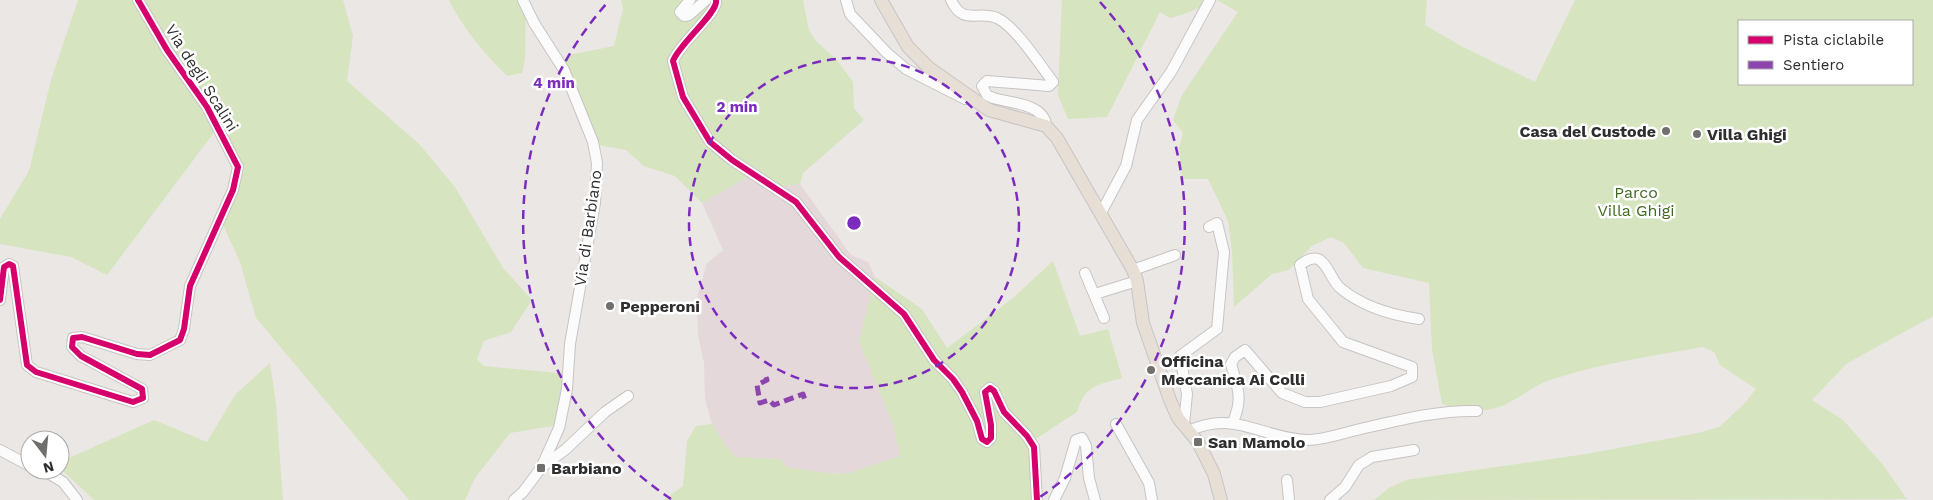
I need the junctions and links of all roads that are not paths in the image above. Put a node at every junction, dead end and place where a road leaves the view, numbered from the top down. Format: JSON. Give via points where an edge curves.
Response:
{"nodes":[{"id":1,"x":138,"y":0,"type":"edge"},
{"id":2,"x":523,"y":0,"type":"edge"},
{"id":3,"x":690,"y":0,"type":"edge"},
{"id":4,"x":706,"y":0,"type":"edge"},
{"id":5,"x":716,"y":0,"type":"edge"},
{"id":6,"x":846,"y":0,"type":"edge"},
{"id":7,"x":881,"y":0,"type":"edge"},
{"id":8,"x":951,"y":0,"type":"edge"},
{"id":9,"x":1210,"y":0,"type":"edge"},
{"id":10,"x":989,"y":110,"type":"junction"},
{"id":11,"x":1046,"y":126,"type":"junction"},
{"id":12,"x":1101,"y":213,"type":"junction"},
{"id":13,"x":1209,"y":227,"type":"dead end"},
{"id":14,"x":1176,"y":255,"type":"dead end"},
{"id":15,"x":1085,"y":273,"type":"dead end"},
{"id":16,"x":1135,"y":276,"type":"junction"},
{"id":17,"x":1096,"y":294,"type":"junction"},
{"id":18,"x":0,"y":300,"type":"edge"},
{"id":19,"x":1104,"y":318,"type":"dead end"},
{"id":20,"x":1418,"y":319,"type":"dead end"},
{"id":21,"x":628,"y":396,"type":"dead end"},
{"id":22,"x":1477,"y":411,"type":"dead end"},
{"id":23,"x":1234,"y":422,"type":"junction"},
{"id":24,"x":1116,"y":424,"type":"dead end"},
{"id":25,"x":1186,"y":428,"type":"junction"},
{"id":26,"x":0,"y":450,"type":"edge"},
{"id":27,"x":1414,"y":450,"type":"dead end"},
{"id":28,"x":20,"y":461,"type":"edge"},
{"id":29,"x":541,"y":468,"type":"junction"},
{"id":30,"x":60,"y":480,"type":"edge"},
{"id":31,"x":1287,"y":480,"type":"dead end"},
{"id":32,"x":77,"y":500,"type":"edge"},
{"id":33,"x":514,"y":500,"type":"edge"},
{"id":34,"x":1037,"y":500,"type":"edge"},
{"id":35,"x":1054,"y":500,"type":"edge"},
{"id":36,"x":1095,"y":500,"type":"edge"},
{"id":37,"x":1152,"y":500,"type":"edge"},
{"id":38,"x":1221,"y":500,"type":"edge"},
{"id":39,"x":1289,"y":500,"type":"edge"},
{"id":40,"x":1330,"y":500,"type":"edge"}],
"edges":[{"from":1,"to":18,"type":"street","name":"Via degli Scalini","via":[[206,107],[238,167],[233,190],[190,286],[180,340],[150,355],[73,338],[72,348],[81,356],[142,389],[143,398],[134,402],[36,372],[27,365],[16,271],[9,264],[3,273]]},
{"from":2,"to":29,"type":"street","name":"Via di Barbiano","via":[[564,70],[593,142],[598,163],[595,203],[570,344],[567,389],[558,428]]},
{"from":3,"to":4,"type":"street","via":[[680,12],[684,16],[690,15]]},
{"from":5,"to":34,"type":"street","via":[[714,9],[681,45],[673,61],[683,97],[710,142],[796,202],[839,257],[904,314],[934,360],[962,392],[977,420],[982,439],[987,442],[991,438],[991,425],[986,392],[990,388],[994,391],[1004,412],[1034,447]]},
{"from":6,"to":10,"type":"street","via":[[850,14],[906,69]]},
{"from":7,"to":10,"type":"main road","via":[[908,48],[922,62]]},
{"from":8,"to":11,"type":"street","via":[[955,9],[964,16],[996,18],[1012,27],[1053,82],[1049,86],[987,81],[982,86],[987,95],[1037,109],[1046,120]]},
{"from":9,"to":12,"type":"street","via":[[1171,72],[1137,120],[1126,166]]},
{"from":10,"to":11,"type":"main road"},
{"from":11,"to":12,"type":"main road","via":[[1062,146]]},
{"from":12,"to":16,"type":"main road"},
{"from":13,"to":25,"type":"street","via":[[1217,223],[1224,252],[1217,328],[1180,356],[1187,394]]},
{"from":14,"to":16,"type":"street"},
{"from":15,"to":17,"type":"street"},
{"from":16,"to":17,"type":"street"},
{"from":16,"to":25,"type":"main road","via":[[1150,346],[1170,400]]},
{"from":17,"to":19,"type":"street"},
{"from":20,"to":23,"type":"street","via":[[1379,310],[1339,286],[1320,260],[1305,261],[1300,265],[1308,299],[1328,327],[1342,342],[1412,366],[1412,377],[1391,386],[1320,402],[1305,402],[1282,394],[1245,350],[1235,357],[1232,364],[1240,396]]},
{"from":21,"to":29,"type":"street","name":"Via di Barbiano","via":[[604,412]]},
{"from":22,"to":23,"type":"street","via":[[1421,416],[1308,440]]},
{"from":23,"to":25,"type":"street"},
{"from":24,"to":37,"type":"street","via":[[1148,483]]},
{"from":25,"to":38,"type":"main road","via":[[1198,442],[1214,474]]},
{"from":26,"to":28,"type":"street"},
{"from":27,"to":40,"type":"street","via":[[1372,457],[1359,465],[1345,486]]},
{"from":29,"to":33,"type":"street","name":"Via di Barbiano"},
{"from":30,"to":32,"type":"street"},
{"from":31,"to":39,"type":"street"},
{"from":35,"to":36,"type":"street","via":[[1065,478],[1076,440],[1082,438]]}]}
